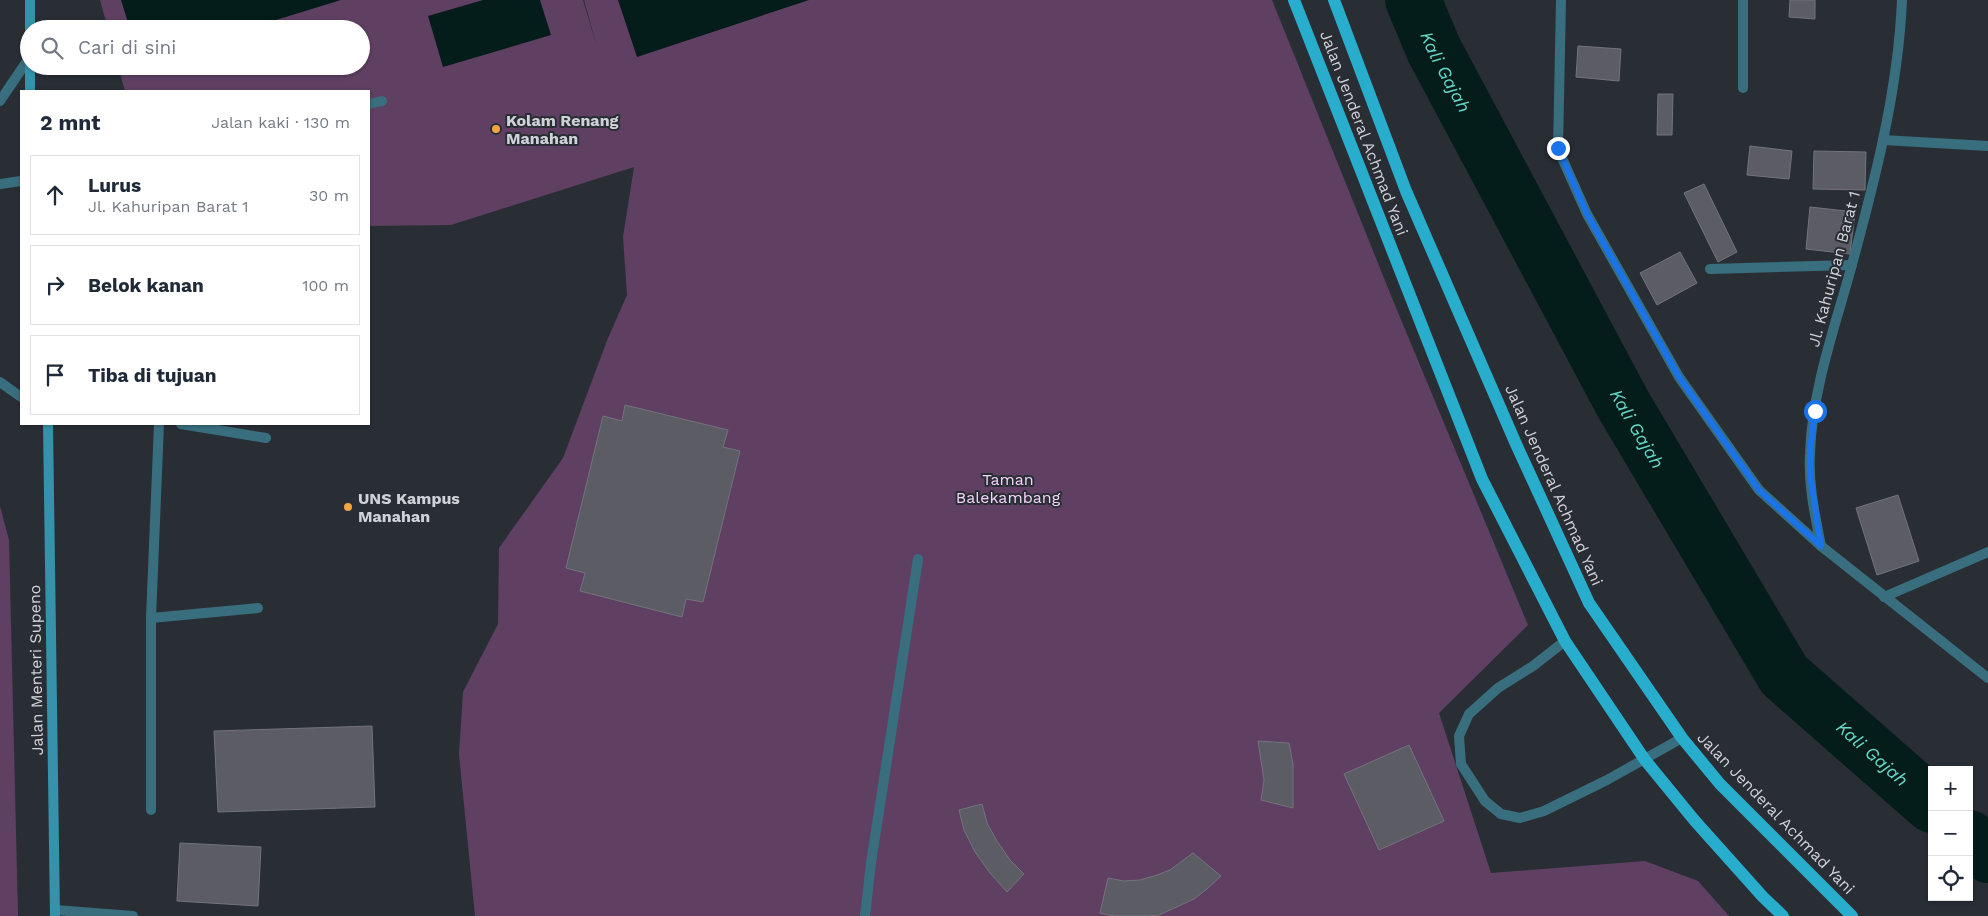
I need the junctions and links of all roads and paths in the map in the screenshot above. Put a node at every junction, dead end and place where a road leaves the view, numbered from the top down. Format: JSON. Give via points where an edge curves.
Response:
{"nodes":[{"id":1,"x":30,"y":0,"type":"edge"},
{"id":2,"x":1294,"y":0,"type":"edge"},
{"id":3,"x":1334,"y":0,"type":"edge"},
{"id":4,"x":1560,"y":0,"type":"edge"},
{"id":5,"x":1743,"y":0,"type":"edge"},
{"id":6,"x":1902,"y":0,"type":"edge"},
{"id":7,"x":30,"y":20,"type":"edge"},
{"id":8,"x":20,"y":71,"type":"edge"},
{"id":9,"x":30,"y":75,"type":"edge"},
{"id":10,"x":1743,"y":88,"type":"dead end"},
{"id":11,"x":30,"y":90,"type":"edge"},
{"id":12,"x":0,"y":101,"type":"edge"},
{"id":13,"x":382,"y":101,"type":"dead end"},
{"id":14,"x":370,"y":104,"type":"edge"},
{"id":15,"x":1882,"y":140,"type":"junction"},
{"id":16,"x":1988,"y":146,"type":"edge"},
{"id":17,"x":20,"y":181,"type":"edge"},
{"id":18,"x":0,"y":184,"type":"edge"},
{"id":19,"x":1852,"y":265,"type":"junction"},
{"id":20,"x":1710,"y":269,"type":"dead end"},
{"id":21,"x":0,"y":382,"type":"edge"},
{"id":22,"x":20,"y":396,"type":"edge"},
{"id":23,"x":48,"y":425,"type":"edge"},
{"id":24,"x":159,"y":425,"type":"edge"},
{"id":25,"x":187,"y":425,"type":"edge"},
{"id":26,"x":266,"y":438,"type":"dead end"},
{"id":27,"x":1821,"y":546,"type":"junction"},
{"id":28,"x":1988,"y":552,"type":"edge"},
{"id":29,"x":918,"y":559,"type":"dead end"},
{"id":30,"x":1884,"y":597,"type":"junction"},
{"id":31,"x":258,"y":608,"type":"dead end"},
{"id":32,"x":151,"y":618,"type":"junction"},
{"id":33,"x":1565,"y":640,"type":"junction"},
{"id":34,"x":1988,"y":678,"type":"edge"},
{"id":35,"x":1682,"y":738,"type":"junction"},
{"id":36,"x":1645,"y":760,"type":"junction"},
{"id":37,"x":152,"y":810,"type":"dead end"},
{"id":38,"x":55,"y":913,"type":"edge"},
{"id":39,"x":133,"y":916,"type":"edge"},
{"id":40,"x":865,"y":916,"type":"edge"},
{"id":41,"x":1783,"y":916,"type":"edge"},
{"id":42,"x":1852,"y":916,"type":"edge"}],
"edges":[{"from":1,"to":7,"type":"main road"},
{"from":2,"to":33,"type":"main road","name":"Jalan Jenderal Achmad Yani","via":[[1482,478]]},
{"from":3,"to":35,"type":"main road","name":"Jalan Jenderal Achmad Yani","via":[[1406,191],[1589,603]]},
{"from":4,"to":27,"type":"street","via":[[1558,148],[1587,214],[1679,377],[1759,490]]},
{"from":5,"to":10,"type":"street"},
{"from":6,"to":15,"type":"street","name":"Jl. Kahuripan Barat 1","via":[[1901,34]]},
{"from":8,"to":12,"type":"street"},
{"from":9,"to":11,"type":"main road"},
{"from":13,"to":14,"type":"street"},
{"from":15,"to":16,"type":"street"},
{"from":15,"to":19,"type":"street","name":"Jl. Kahuripan Barat 1"},
{"from":17,"to":18,"type":"street"},
{"from":19,"to":20,"type":"street"},
{"from":19,"to":27,"type":"street","name":"Jl. Kahuripan Barat 1","via":[[1821,381],[1810,451],[1812,497]]},
{"from":21,"to":22,"type":"street"},
{"from":23,"to":38,"type":"main road","name":"Jalan Menteri Supeno"},
{"from":24,"to":32,"type":"street"},
{"from":25,"to":26,"type":"street"},
{"from":27,"to":30,"type":"street"},
{"from":28,"to":30,"type":"street"},
{"from":29,"to":40,"type":"street"},
{"from":30,"to":34,"type":"street"},
{"from":31,"to":32,"type":"street"},
{"from":32,"to":37,"type":"street"},
{"from":33,"to":36,"type":"main road","name":"Jalan Jenderal Achmad Yani"},
{"from":33,"to":36,"type":"street","via":[[1498,688],[1469,714],[1459,736],[1461,764],[1485,801],[1500,814],[1520,818],[1544,811]]},
{"from":35,"to":36,"type":"street"},
{"from":35,"to":42,"type":"main road","name":"Jalan Jenderal Achmad Yani","via":[[1720,784]]},
{"from":36,"to":41,"type":"main road","name":"Jalan Jenderal Achmad Yani","via":[[1694,820]]},
{"from":38,"to":39,"type":"street"}]}
